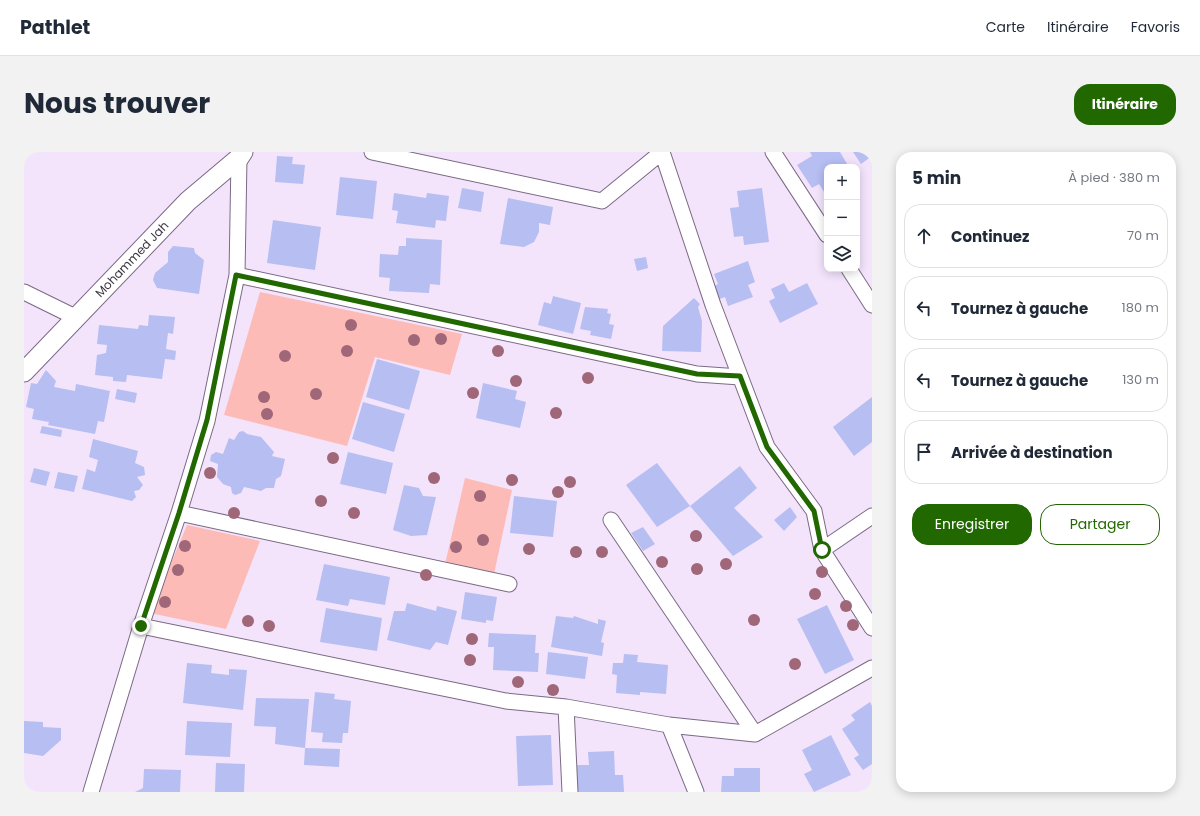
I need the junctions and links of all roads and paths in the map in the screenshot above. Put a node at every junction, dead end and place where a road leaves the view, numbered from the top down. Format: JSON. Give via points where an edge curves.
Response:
{"nodes":[{"id":1,"x":372,"y":152,"type":"edge"},
{"id":2,"x":662,"y":152,"type":"edge"},
{"id":3,"x":773,"y":152,"type":"edge"},
{"id":4,"x":241,"y":155,"type":"edge"},
{"id":5,"x":824,"y":231,"type":"edge"},
{"id":6,"x":850,"y":272,"type":"edge"},
{"id":7,"x":236,"y":275,"type":"junction"},
{"id":8,"x":24,"y":292,"type":"edge"},
{"id":9,"x":872,"y":306,"type":"edge"},
{"id":10,"x":75,"y":317,"type":"junction"},
{"id":11,"x":24,"y":372,"type":"edge"},
{"id":12,"x":740,"y":376,"type":"junction"},
{"id":13,"x":179,"y":513,"type":"junction"},
{"id":14,"x":872,"y":516,"type":"edge"},
{"id":15,"x":611,"y":520,"type":"dead end"},
{"id":16,"x":822,"y":550,"type":"junction"},
{"id":17,"x":509,"y":584,"type":"dead end"},
{"id":18,"x":141,"y":626,"type":"junction"},
{"id":19,"x":872,"y":628,"type":"edge"},
{"id":20,"x":872,"y":668,"type":"edge"},
{"id":21,"x":566,"y":707,"type":"junction"},
{"id":22,"x":669,"y":725,"type":"junction"},
{"id":23,"x":755,"y":734,"type":"junction"},
{"id":24,"x":91,"y":792,"type":"edge"},
{"id":25,"x":570,"y":792,"type":"edge"},
{"id":26,"x":696,"y":792,"type":"edge"}],
"edges":[{"from":1,"to":2,"type":"street","via":[[602,202]]},
{"from":2,"to":12,"type":"street","via":[[713,305]]},
{"from":3,"to":5,"type":"street"},
{"from":4,"to":7,"type":"street"},
{"from":4,"to":10,"type":"street","name":"Mohammed Jah","via":[[188,200]]},
{"from":6,"to":9,"type":"street"},
{"from":7,"to":12,"type":"street","via":[[697,374]]},
{"from":7,"to":13,"type":"street","via":[[207,420]]},
{"from":8,"to":10,"type":"street"},
{"from":10,"to":11,"type":"street","name":"Mohammed Jah"},
{"from":12,"to":16,"type":"street","via":[[767,447],[814,511]]},
{"from":13,"to":17,"type":"street"},
{"from":13,"to":18,"type":"street"},
{"from":14,"to":16,"type":"street"},
{"from":15,"to":23,"type":"street"},
{"from":16,"to":19,"type":"street"},
{"from":18,"to":21,"type":"street","via":[[506,701]]},
{"from":18,"to":24,"type":"street"},
{"from":20,"to":23,"type":"street"},
{"from":21,"to":22,"type":"street"},
{"from":21,"to":25,"type":"street"},
{"from":22,"to":23,"type":"street"},
{"from":22,"to":26,"type":"street"}]}
